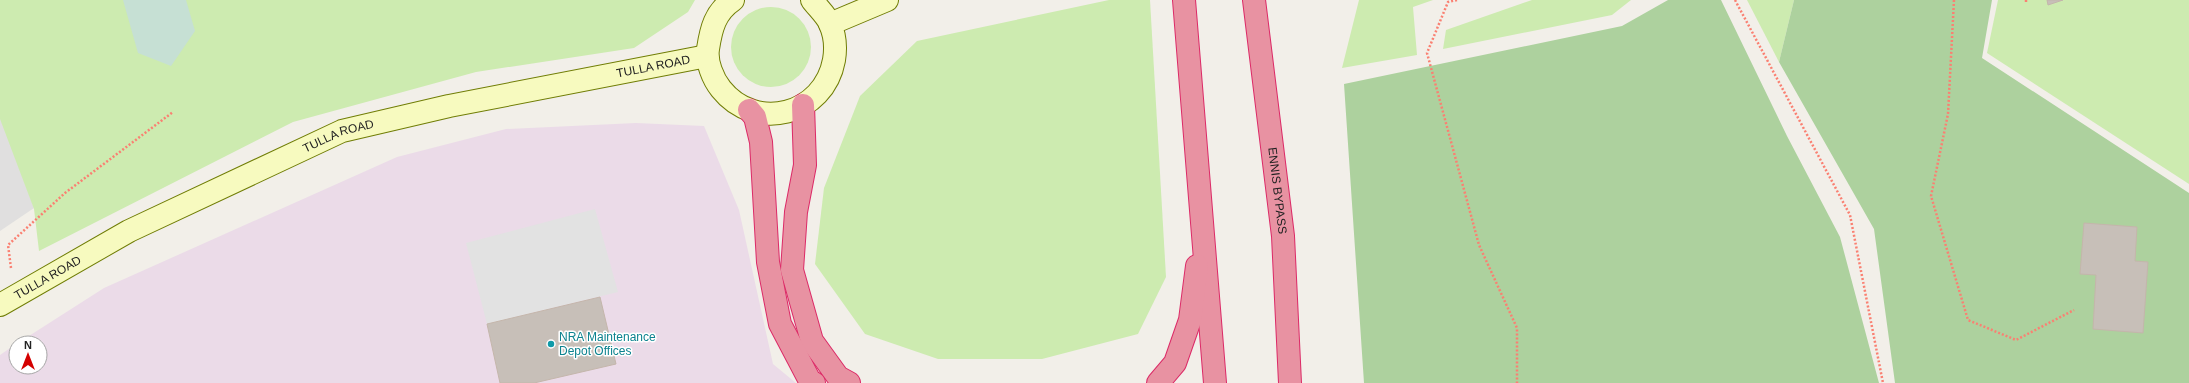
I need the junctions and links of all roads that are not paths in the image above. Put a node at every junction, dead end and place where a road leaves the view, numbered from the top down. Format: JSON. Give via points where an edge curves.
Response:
{"nodes":[{"id":1,"x":733,"y":0,"type":"edge"},
{"id":2,"x":812,"y":0,"type":"edge"},
{"id":3,"x":887,"y":0,"type":"edge"},
{"id":4,"x":1184,"y":0,"type":"edge"},
{"id":5,"x":1254,"y":0,"type":"edge"},
{"id":6,"x":830,"y":24,"type":"junction"},
{"id":7,"x":707,"y":56,"type":"junction"},
{"id":8,"x":803,"y":105,"type":"junction"},
{"id":9,"x":749,"y":110,"type":"junction"},
{"id":10,"x":1203,"y":217,"type":"junction"},
{"id":11,"x":8,"y":300,"type":"edge"},
{"id":12,"x":814,"y":383,"type":"edge"},
{"id":13,"x":849,"y":383,"type":"edge"},
{"id":14,"x":1158,"y":383,"type":"edge"},
{"id":15,"x":1215,"y":383,"type":"edge"},
{"id":16,"x":1290,"y":383,"type":"edge"}],
"edges":[{"from":1,"to":7,"type":"main road","via":[[726,5],[711,28]]},
{"from":2,"to":6,"type":"main road"},
{"from":3,"to":6,"type":"main road"},
{"from":4,"to":10,"type":"highway"},
{"from":5,"to":16,"type":"highway","name":"ENNIS BYPASS","via":[[1283,236]]},
{"from":6,"to":8,"type":"main road","via":[[836,47],[831,75],[818,95]]},
{"from":7,"to":9,"type":"main road","via":[[716,83],[729,99]]},
{"from":7,"to":11,"type":"main road","name":"TULLA ROAD","via":[[449,106],[342,131],[129,230]]},
{"from":8,"to":9,"type":"main road","via":[[798,109],[771,114]]},
{"from":8,"to":13,"type":"highway","via":[[805,165],[796,212],[792,270],[812,341],[838,377]]},
{"from":9,"to":12,"type":"highway","via":[[761,142],[768,262],[780,324],[810,381]]},
{"from":10,"to":14,"type":"highway","via":[[1190,320],[1175,363]]},
{"from":10,"to":15,"type":"highway"}]}
